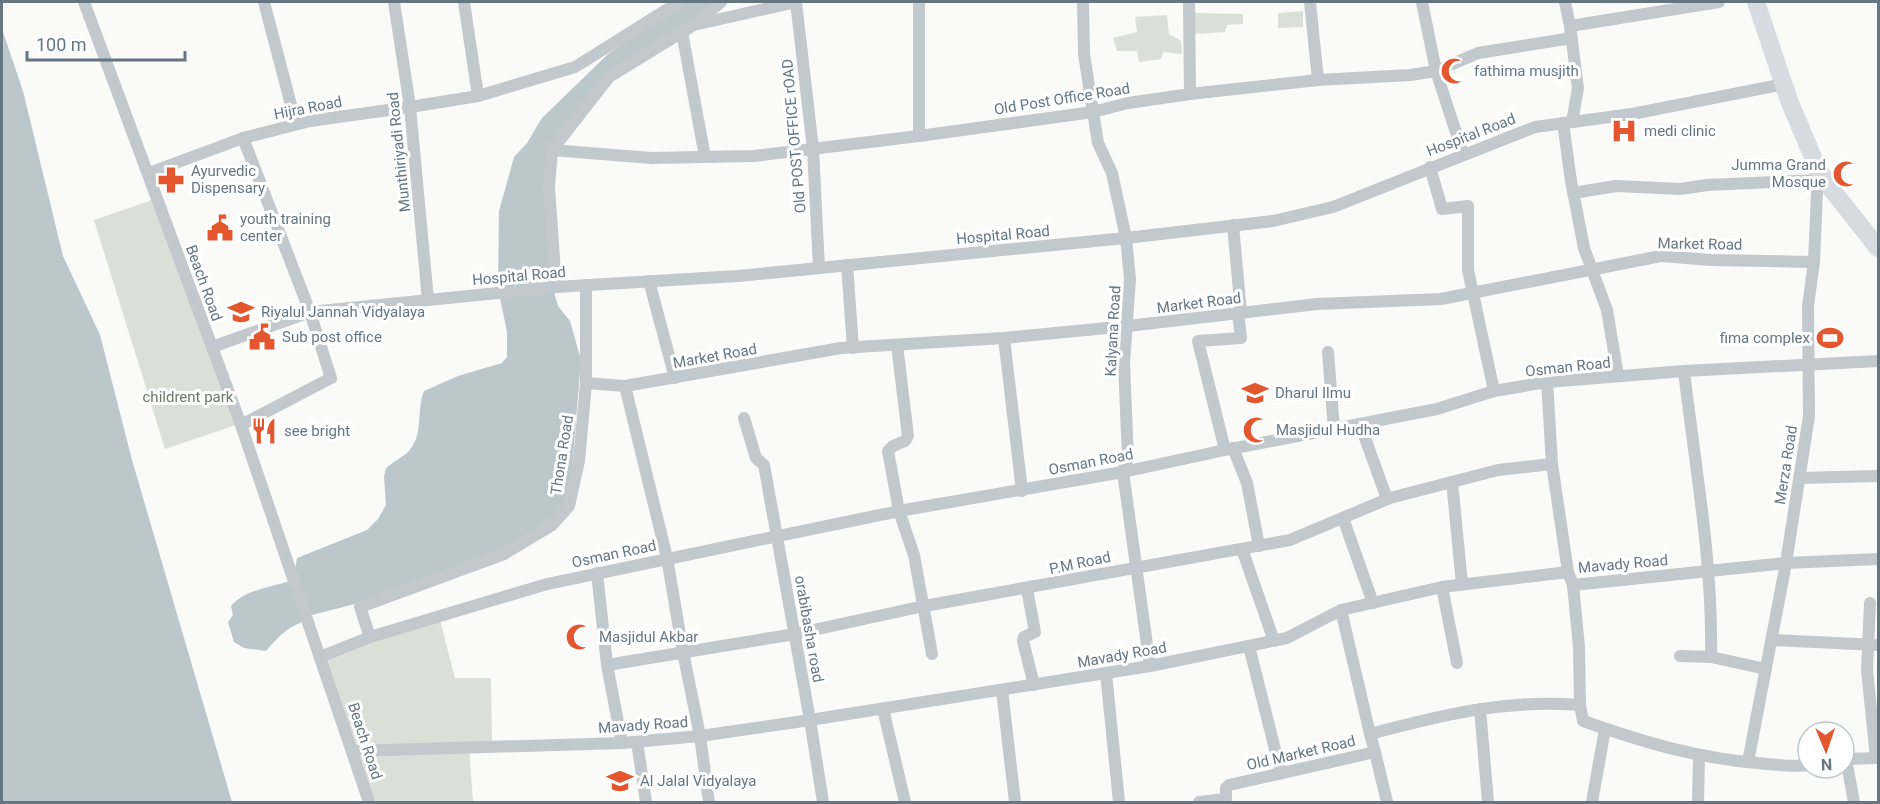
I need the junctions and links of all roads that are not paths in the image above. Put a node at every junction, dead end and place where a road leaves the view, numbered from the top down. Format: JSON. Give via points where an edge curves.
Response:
{"nodes":[{"id":1,"x":84,"y":2,"type":"edge"},
{"id":2,"x":264,"y":2,"type":"edge"},
{"id":3,"x":394,"y":2,"type":"edge"},
{"id":4,"x":464,"y":2,"type":"edge"},
{"id":5,"x":676,"y":2,"type":"edge"},
{"id":6,"x":721,"y":2,"type":"edge"},
{"id":7,"x":796,"y":2,"type":"edge"},
{"id":8,"x":919,"y":2,"type":"edge"},
{"id":9,"x":1083,"y":2,"type":"edge"},
{"id":10,"x":1189,"y":2,"type":"edge"},
{"id":11,"x":1310,"y":2,"type":"edge"},
{"id":12,"x":1422,"y":2,"type":"edge"},
{"id":13,"x":1565,"y":2,"type":"edge"},
{"id":14,"x":1719,"y":2,"type":"edge"},
{"id":15,"x":1756,"y":2,"type":"edge"},
{"id":16,"x":694,"y":25,"type":"junction"},
{"id":17,"x":682,"y":32,"type":"junction"},
{"id":18,"x":1571,"y":32,"type":"junction"},
{"id":19,"x":1436,"y":71,"type":"junction"},
{"id":20,"x":1318,"y":80,"type":"junction"},
{"id":21,"x":1785,"y":84,"type":"junction"},
{"id":22,"x":1190,"y":94,"type":"junction"},
{"id":23,"x":478,"y":96,"type":"junction"},
{"id":24,"x":410,"y":108,"type":"junction"},
{"id":25,"x":1093,"y":112,"type":"junction"},
{"id":26,"x":1568,"y":122,"type":"junction"},
{"id":27,"x":296,"y":124,"type":"junction"},
{"id":28,"x":919,"y":136,"type":"junction"},
{"id":29,"x":243,"y":138,"type":"junction"},
{"id":30,"x":813,"y":149,"type":"junction"},
{"id":31,"x":552,"y":150,"type":"junction"},
{"id":32,"x":1463,"y":154,"type":"junction"},
{"id":33,"x":705,"y":157,"type":"junction"},
{"id":34,"x":1430,"y":167,"type":"junction"},
{"id":35,"x":149,"y":173,"type":"junction"},
{"id":36,"x":1818,"y":175,"type":"junction"},
{"id":37,"x":1573,"y":193,"type":"junction"},
{"id":38,"x":1233,"y":225,"type":"junction"},
{"id":39,"x":1126,"y":238,"type":"junction"},
{"id":40,"x":1876,"y":241,"type":"edge"},
{"id":41,"x":1814,"y":262,"type":"junction"},
{"id":42,"x":847,"y":265,"type":"junction"},
{"id":43,"x":819,"y":268,"type":"junction"},
{"id":44,"x":1592,"y":270,"type":"junction"},
{"id":45,"x":649,"y":281,"type":"junction"},
{"id":46,"x":586,"y":285,"type":"junction"},
{"id":47,"x":556,"y":287,"type":"junction"},
{"id":48,"x":1475,"y":293,"type":"junction"},
{"id":49,"x":428,"y":300,"type":"junction"},
{"id":50,"x":310,"y":312,"type":"junction"},
{"id":51,"x":1240,"y":313,"type":"junction"},
{"id":52,"x":1128,"y":326,"type":"junction"},
{"id":53,"x":1004,"y":338,"type":"junction"},
{"id":54,"x":897,"y":345,"type":"junction"},
{"id":55,"x":212,"y":347,"type":"junction"},
{"id":56,"x":853,"y":348,"type":"junction"},
{"id":57,"x":1328,"y":352,"type":"dead end"},
{"id":58,"x":1878,"y":361,"type":"edge"},
{"id":59,"x":1810,"y":364,"type":"junction"},
{"id":60,"x":1684,"y":371,"type":"junction"},
{"id":61,"x":1618,"y":376,"type":"junction"},
{"id":62,"x":675,"y":378,"type":"junction"},
{"id":63,"x":1547,"y":382,"type":"junction"},
{"id":64,"x":586,"y":383,"type":"junction"},
{"id":65,"x":625,"y":386,"type":"junction"},
{"id":66,"x":1494,"y":391,"type":"junction"},
{"id":67,"x":744,"y":418,"type":"dead end"},
{"id":68,"x":1360,"y":424,"type":"junction"},
{"id":69,"x":241,"y":425,"type":"junction"},
{"id":70,"x":1334,"y":429,"type":"junction"},
{"id":71,"x":1229,"y":449,"type":"junction"},
{"id":72,"x":1552,"y":464,"type":"junction"},
{"id":73,"x":1123,"y":472,"type":"junction"},
{"id":74,"x":1878,"y":476,"type":"edge"},
{"id":75,"x":1799,"y":478,"type":"junction"},
{"id":76,"x":1452,"y":482,"type":"junction"},
{"id":77,"x":1022,"y":491,"type":"junction"},
{"id":78,"x":1387,"y":500,"type":"junction"},
{"id":79,"x":899,"y":511,"type":"junction"},
{"id":80,"x":1343,"y":518,"type":"junction"},
{"id":81,"x":778,"y":536,"type":"junction"},
{"id":82,"x":1259,"y":546,"type":"junction"},
{"id":83,"x":1242,"y":549,"type":"junction"},
{"id":84,"x":667,"y":558,"type":"junction"},
{"id":85,"x":1878,"y":559,"type":"edge"},
{"id":86,"x":1786,"y":563,"type":"junction"},
{"id":87,"x":1135,"y":567,"type":"junction"},
{"id":88,"x":1708,"y":571,"type":"junction"},
{"id":89,"x":1568,"y":572,"type":"junction"},
{"id":90,"x":597,"y":573,"type":"junction"},
{"id":91,"x":1462,"y":584,"type":"junction"},
{"id":92,"x":1573,"y":585,"type":"junction"},
{"id":93,"x":1442,"y":587,"type":"junction"},
{"id":94,"x":1027,"y":589,"type":"junction"},
{"id":95,"x":1373,"y":603,"type":"junction"},
{"id":96,"x":1870,"y":603,"type":"dead end"},
{"id":97,"x":924,"y":606,"type":"junction"},
{"id":98,"x":1341,"y":610,"type":"junction"},
{"id":99,"x":795,"y":634,"type":"junction"},
{"id":100,"x":370,"y":637,"type":"junction"},
{"id":101,"x":1772,"y":640,"type":"junction"},
{"id":102,"x":1274,"y":641,"type":"junction"},
{"id":103,"x":1873,"y":645,"type":"edge"},
{"id":104,"x":1249,"y":646,"type":"junction"},
{"id":105,"x":683,"y":652,"type":"junction"},
{"id":106,"x":932,"y":654,"type":"dead end"},
{"id":107,"x":1680,"y":656,"type":"dead end"},
{"id":108,"x":320,"y":657,"type":"junction"},
{"id":109,"x":1711,"y":657,"type":"junction"},
{"id":110,"x":1457,"y":663,"type":"dead end"},
{"id":111,"x":607,"y":665,"type":"junction"},
{"id":112,"x":1150,"y":666,"type":"junction"},
{"id":113,"x":1766,"y":669,"type":"junction"},
{"id":114,"x":1106,"y":673,"type":"junction"},
{"id":115,"x":1034,"y":685,"type":"junction"},
{"id":116,"x":1002,"y":690,"type":"junction"},
{"id":117,"x":1580,"y":705,"type":"junction"},
{"id":118,"x":883,"y":709,"type":"junction"},
{"id":119,"x":1480,"y":709,"type":"junction"},
{"id":120,"x":810,"y":720,"type":"junction"},
{"id":121,"x":1605,"y":729,"type":"junction"},
{"id":122,"x":1371,"y":734,"type":"junction"},
{"id":123,"x":700,"y":736,"type":"junction"},
{"id":124,"x":637,"y":741,"type":"junction"},
{"id":125,"x":622,"y":743,"type":"junction"},
{"id":126,"x":353,"y":751,"type":"junction"},
{"id":127,"x":1375,"y":752,"type":"junction"},
{"id":128,"x":1699,"y":756,"type":"junction"},
{"id":129,"x":1877,"y":758,"type":"edge"},
{"id":130,"x":1856,"y":759,"type":"edge"},
{"id":131,"x":1748,"y":762,"type":"junction"},
{"id":132,"x":1796,"y":764,"type":"edge"},
{"id":133,"x":1281,"y":773,"type":"junction"},
{"id":134,"x":1849,"y":780,"type":"edge"},
{"id":135,"x":1226,"y":801,"type":"edge"},
{"id":136,"x":369,"y":802,"type":"edge"},
{"id":137,"x":646,"y":802,"type":"edge"},
{"id":138,"x":709,"y":802,"type":"edge"},
{"id":139,"x":823,"y":802,"type":"edge"},
{"id":140,"x":906,"y":802,"type":"edge"},
{"id":141,"x":1015,"y":802,"type":"edge"},
{"id":142,"x":1119,"y":802,"type":"edge"},
{"id":143,"x":1199,"y":802,"type":"edge"},
{"id":144,"x":1387,"y":802,"type":"edge"},
{"id":145,"x":1488,"y":802,"type":"edge"},
{"id":146,"x":1592,"y":802,"type":"edge"},
{"id":147,"x":1698,"y":802,"type":"edge"},
{"id":148,"x":1854,"y":802,"type":"edge"}],
"edges":[{"from":1,"to":35,"type":"street","name":"Beach Road"},
{"from":2,"to":27,"type":"street"},
{"from":3,"to":24,"type":"street","name":"Munthiriyadi Road"},
{"from":4,"to":23,"type":"street"},
{"from":5,"to":23,"type":"street","name":"Hijra Road","via":[[575,67]]},
{"from":6,"to":16,"type":"street"},
{"from":7,"to":16,"type":"street"},
{"from":7,"to":30,"type":"street","name":"Old POST OFFICE rOAD"},
{"from":8,"to":28,"type":"street"},
{"from":9,"to":25,"type":"street","name":"Kalyana Road","via":[[1084,54]]},
{"from":10,"to":22,"type":"street"},
{"from":11,"to":20,"type":"street"},
{"from":12,"to":19,"type":"street"},
{"from":13,"to":18,"type":"street"},
{"from":14,"to":18,"type":"street","name":"Old Post Office Road"},
{"from":15,"to":21,"type":"highway"},
{"from":16,"to":17,"type":"street"},
{"from":17,"to":31,"type":"street","via":[[609,77]]},
{"from":17,"to":33,"type":"street"},
{"from":18,"to":19,"type":"street","name":"Old Post Office Road","via":[[1478,53]]},
{"from":18,"to":26,"type":"street","via":[[1578,88]]},
{"from":19,"to":20,"type":"street","name":"Old Post Office Road"},
{"from":19,"to":32,"type":"street"},
{"from":20,"to":22,"type":"street","name":"Old Post Office Road"},
{"from":21,"to":26,"type":"street","name":"Hospital Road","via":[[1632,114]]},
{"from":21,"to":36,"type":"highway"},
{"from":22,"to":25,"type":"street","name":"Old Post Office Road"},
{"from":23,"to":24,"type":"street","name":"Hijra Road"},
{"from":24,"to":27,"type":"street","name":"Hijra Road"},
{"from":24,"to":49,"type":"street","name":"Munthiriyadi Road"},
{"from":25,"to":28,"type":"street","name":"Old Post Office Road"},
{"from":25,"to":39,"type":"street","name":"Kalyana Road","via":[[1098,143],[1112,173]]},
{"from":26,"to":32,"type":"street","name":"Hospital Road","via":[[1535,127]]},
{"from":26,"to":37,"type":"street"},
{"from":27,"to":29,"type":"street","name":"Hijra Road"},
{"from":28,"to":30,"type":"street","name":"Old Post Office Road"},
{"from":29,"to":35,"type":"street","name":"Hijra Road"},
{"from":29,"to":50,"type":"street"},
{"from":30,"to":33,"type":"street","name":"Old Post Office Road"},
{"from":30,"to":43,"type":"street","name":"Old POST OFFICE rOAD"},
{"from":31,"to":33,"type":"street","name":"Old Post Office Road","via":[[651,158]]},
{"from":31,"to":47,"type":"street","via":[[549,187]]},
{"from":32,"to":34,"type":"street","name":"Hospital Road"},
{"from":34,"to":38,"type":"street","name":"Hospital Road","via":[[1333,207],[1274,221]]},
{"from":34,"to":48,"type":"street","via":[[1442,209],[1467,206],[1468,270]]},
{"from":35,"to":55,"type":"street","name":"Beach Road"},
{"from":36,"to":37,"type":"street","via":[[1680,189],[1616,186]]},
{"from":36,"to":40,"type":"highway"},
{"from":36,"to":41,"type":"street","name":"Merza Road"},
{"from":37,"to":44,"type":"street"},
{"from":38,"to":39,"type":"street","name":"Hospital Road"},
{"from":38,"to":51,"type":"street"},
{"from":39,"to":42,"type":"street","name":"Hospital Road"},
{"from":39,"to":52,"type":"street","name":"Kalyana Road","via":[[1130,279]]},
{"from":41,"to":44,"type":"street","name":"Market Road","via":[[1661,256]]},
{"from":41,"to":59,"type":"street","name":"Merza Road","via":[[1808,306]]},
{"from":42,"to":43,"type":"street","name":"Hospital Road"},
{"from":42,"to":56,"type":"street"},
{"from":43,"to":45,"type":"street","name":"Hospital Road"},
{"from":44,"to":48,"type":"street","name":"Market Road"},
{"from":44,"to":61,"type":"street","via":[[1607,310]]},
{"from":45,"to":46,"type":"street","name":"Hospital Road"},
{"from":45,"to":62,"type":"street"},
{"from":46,"to":47,"type":"street","name":"Hospital Road"},
{"from":46,"to":64,"type":"street","name":"Thona Road"},
{"from":47,"to":49,"type":"street","name":"Hospital Road"},
{"from":48,"to":51,"type":"street","name":"Market Road","via":[[1441,299],[1317,304]]},
{"from":48,"to":66,"type":"street"},
{"from":49,"to":50,"type":"street","name":"Hospital Road"},
{"from":50,"to":55,"type":"street","name":"Hospital Road"},
{"from":50,"to":69,"type":"street","via":[[331,378]]},
{"from":51,"to":52,"type":"street","name":"Market Road"},
{"from":51,"to":71,"type":"street","via":[[1241,338],[1198,341]]},
{"from":52,"to":53,"type":"street","name":"Market Road"},
{"from":52,"to":73,"type":"street","name":"Kalyana Road","via":[[1124,363],[1128,458]]},
{"from":53,"to":54,"type":"street","name":"Market Road"},
{"from":53,"to":77,"type":"street"},
{"from":54,"to":56,"type":"street","name":"Market Road"},
{"from":54,"to":79,"type":"street","via":[[908,436],[888,451]]},
{"from":55,"to":69,"type":"street","name":"Beach Road"},
{"from":56,"to":62,"type":"street","name":"Market Road"},
{"from":57,"to":70,"type":"street"},
{"from":58,"to":59,"type":"street","name":"Osman Road"},
{"from":59,"to":60,"type":"street","name":"Osman Road"},
{"from":59,"to":75,"type":"street","name":"Merza Road","via":[[1809,416]]},
{"from":60,"to":61,"type":"street","name":"Osman Road"},
{"from":60,"to":88,"type":"street"},
{"from":61,"to":63,"type":"street","name":"Osman Road"},
{"from":62,"to":65,"type":"street","name":"Market Road"},
{"from":63,"to":66,"type":"street","name":"Osman Road"},
{"from":63,"to":72,"type":"street"},
{"from":64,"to":65,"type":"street","name":"Market Road"},
{"from":64,"to":100,"type":"street","name":"Thona Road","via":[[579,461],[569,506],[552,525],[504,554],[360,606]]},
{"from":65,"to":84,"type":"street"},
{"from":66,"to":68,"type":"street","name":"Osman Road","via":[[1437,409]]},
{"from":67,"to":81,"type":"street","name":"orabibasha road","via":[[756,458],[764,465]]},
{"from":68,"to":70,"type":"street","name":"Osman Road"},
{"from":68,"to":78,"type":"street"},
{"from":69,"to":108,"type":"street","name":"Beach Road"},
{"from":70,"to":71,"type":"street","name":"Osman Road"},
{"from":71,"to":73,"type":"street","name":"Osman Road"},
{"from":71,"to":82,"type":"street","via":[[1247,483]]},
{"from":72,"to":76,"type":"street","name":"P.M Road","via":[[1498,470]]},
{"from":72,"to":89,"type":"street"},
{"from":73,"to":77,"type":"street","name":"Osman Road"},
{"from":73,"to":87,"type":"street","name":"Kalyana Road"},
{"from":74,"to":75,"type":"street"},
{"from":75,"to":86,"type":"street","name":"Merza Road"},
{"from":76,"to":78,"type":"street","name":"P.M Road"},
{"from":76,"to":91,"type":"street"},
{"from":77,"to":79,"type":"street","name":"Osman Road"},
{"from":78,"to":80,"type":"street","name":"P.M Road"},
{"from":79,"to":81,"type":"street","name":"Osman Road"},
{"from":79,"to":97,"type":"street","via":[[914,555]]},
{"from":80,"to":82,"type":"street","name":"P.M Road","via":[[1290,540]]},
{"from":80,"to":95,"type":"street"},
{"from":81,"to":84,"type":"street","name":"Osman Road"},
{"from":81,"to":99,"type":"street","name":"orabibasha road"},
{"from":82,"to":83,"type":"street","name":"P.M Road"},
{"from":83,"to":87,"type":"street","name":"P.M Road"},
{"from":83,"to":102,"type":"street"},
{"from":84,"to":90,"type":"street","name":"Osman Road"},
{"from":84,"to":105,"type":"street"},
{"from":85,"to":86,"type":"street","name":"Mavady Road"},
{"from":86,"to":88,"type":"street","name":"Mavady Road"},
{"from":86,"to":101,"type":"street","name":"Merza Road"},
{"from":87,"to":94,"type":"street","name":"P.M Road"},
{"from":87,"to":112,"type":"street","name":"Kalyana Road"},
{"from":88,"to":92,"type":"street","name":"Mavady Road"},
{"from":88,"to":109,"type":"street"},
{"from":89,"to":91,"type":"street","name":"Mavady Road"},
{"from":89,"to":92,"type":"street","name":"Mavady Road"},
{"from":90,"to":100,"type":"street","name":"Osman Road"},
{"from":90,"to":111,"type":"street"},
{"from":91,"to":93,"type":"street","name":"Mavady Road"},
{"from":92,"to":117,"type":"street"},
{"from":93,"to":95,"type":"street","name":"Mavady Road"},
{"from":93,"to":110,"type":"street"},
{"from":94,"to":97,"type":"street","name":"P.M Road"},
{"from":94,"to":115,"type":"street","via":[[1035,630],[1023,641]]},
{"from":95,"to":98,"type":"street","name":"Mavady Road"},
{"from":96,"to":103,"type":"street"},
{"from":97,"to":99,"type":"street","name":"P.M Road"},
{"from":97,"to":106,"type":"street"},
{"from":98,"to":102,"type":"street","name":"Mavady Road"},
{"from":98,"to":122,"type":"street"},
{"from":99,"to":105,"type":"street","name":"P.M Road"},
{"from":99,"to":120,"type":"street","name":"orabibasha road"},
{"from":100,"to":108,"type":"street","name":"Osman Road"},
{"from":101,"to":103,"type":"street"},
{"from":101,"to":113,"type":"street","name":"Merza Road"},
{"from":102,"to":104,"type":"street","name":"Mavady Road"},
{"from":103,"to":129,"type":"street","via":[[1868,692]]},
{"from":104,"to":112,"type":"street","name":"Mavady Road"},
{"from":104,"to":133,"type":"street"},
{"from":105,"to":111,"type":"street","name":"P.M Road"},
{"from":105,"to":123,"type":"street"},
{"from":107,"to":109,"type":"street"},
{"from":108,"to":126,"type":"street","name":"Beach Road"},
{"from":109,"to":113,"type":"street"},
{"from":111,"to":125,"type":"street"},
{"from":112,"to":114,"type":"street","name":"Mavady Road"},
{"from":113,"to":131,"type":"street","name":"Merza Road"},
{"from":114,"to":115,"type":"street","name":"Mavady Road"},
{"from":114,"to":142,"type":"street"},
{"from":115,"to":116,"type":"street","name":"Mavady Road"},
{"from":116,"to":118,"type":"street","name":"Mavady Road"},
{"from":116,"to":141,"type":"street"},
{"from":117,"to":119,"type":"street","name":"Old Market Road","via":[[1545,702]]},
{"from":117,"to":121,"type":"street","via":[[1583,721]]},
{"from":118,"to":120,"type":"street","name":"Mavady Road"},
{"from":118,"to":140,"type":"street"},
{"from":119,"to":122,"type":"street","name":"Old Market Road","via":[[1449,713]]},
{"from":119,"to":145,"type":"street"},
{"from":120,"to":123,"type":"street","name":"Mavady Road"},
{"from":120,"to":139,"type":"street","name":"orabibasha road"},
{"from":121,"to":128,"type":"street"},
{"from":121,"to":146,"type":"street"},
{"from":122,"to":127,"type":"street","name":"Old Market Road"},
{"from":123,"to":124,"type":"street","name":"Mavady Road"},
{"from":123,"to":138,"type":"street"},
{"from":124,"to":125,"type":"street","name":"Mavady Road"},
{"from":124,"to":137,"type":"street"},
{"from":125,"to":126,"type":"street","name":"Mavady Road"},
{"from":126,"to":136,"type":"street","name":"Beach Road"},
{"from":127,"to":133,"type":"street","name":"Old Market Road"},
{"from":127,"to":144,"type":"street"},
{"from":128,"to":131,"type":"street"},
{"from":128,"to":147,"type":"street"},
{"from":129,"to":130,"type":"street"},
{"from":131,"to":132,"type":"street"},
{"from":133,"to":135,"type":"street","name":"Old Market Road","via":[[1229,784]]},
{"from":134,"to":148,"type":"street"},
{"from":135,"to":143,"type":"street","name":"Old Market Road"}]}
